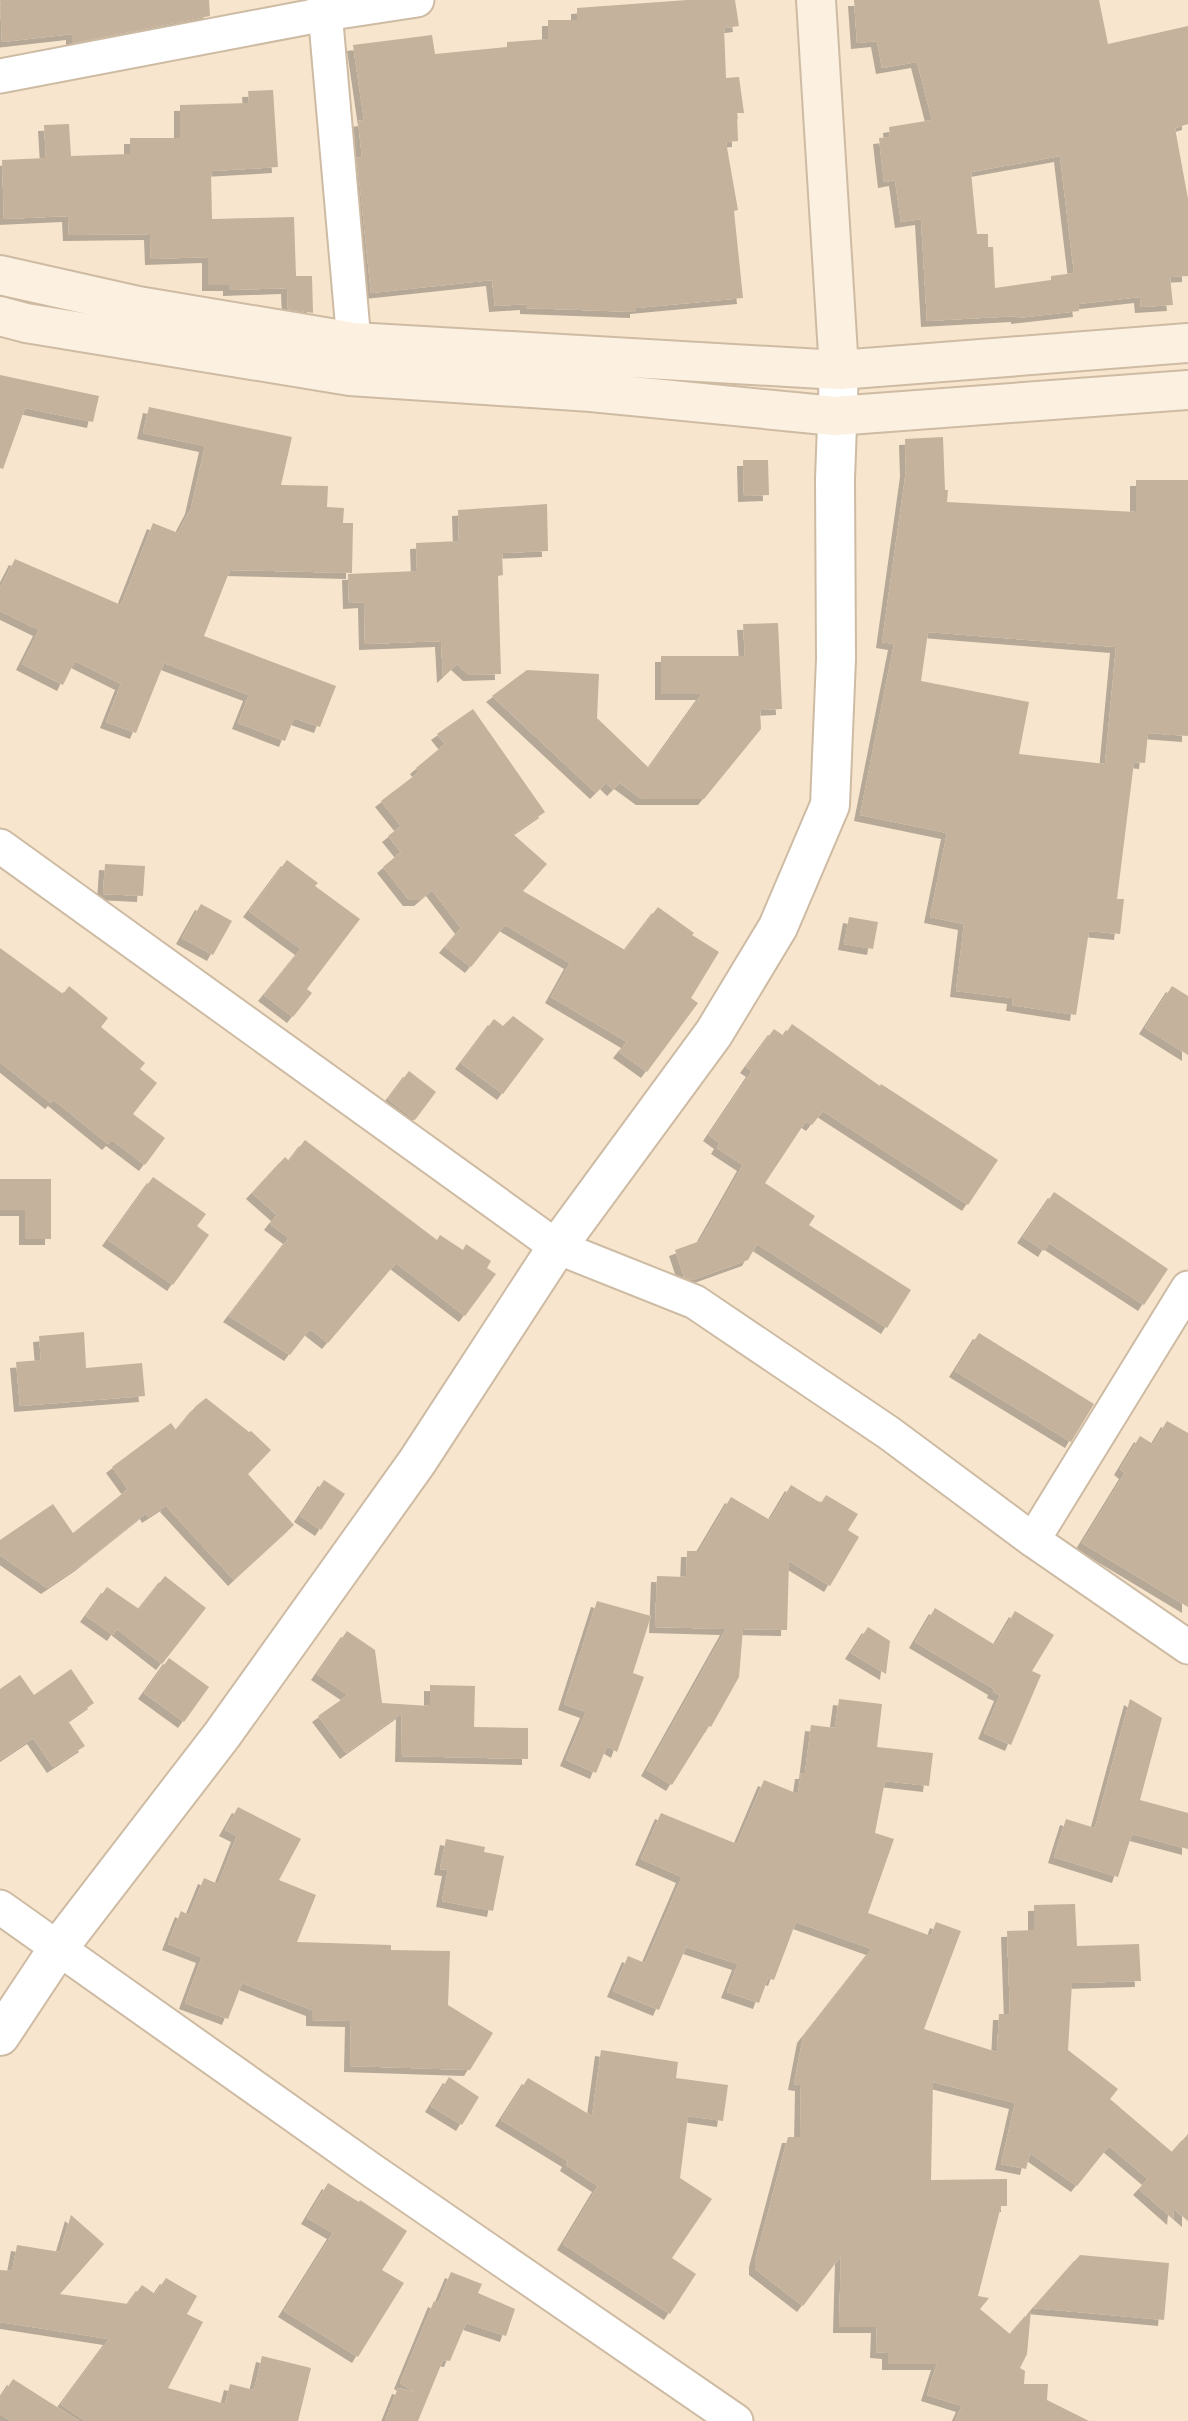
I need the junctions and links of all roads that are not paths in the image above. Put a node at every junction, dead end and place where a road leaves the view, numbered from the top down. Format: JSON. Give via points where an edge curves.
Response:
{"nodes":[{"id":1,"x":417,"y":0,"type":"edge"},
{"id":2,"x":816,"y":0,"type":"edge"},
{"id":3,"x":324,"y":7,"type":"edge"},
{"id":4,"x":0,"y":76,"type":"edge"},
{"id":5,"x":0,"y":275,"type":"edge"},
{"id":6,"x":0,"y":316,"type":"edge"},
{"id":7,"x":354,"y":342,"type":"junction"},
{"id":8,"x":1188,"y":343,"type":"edge"},
{"id":9,"x":839,"y":370,"type":"junction"},
{"id":10,"x":1188,"y":390,"type":"edge"},
{"id":11,"x":835,"y":416,"type":"junction"},
{"id":12,"x":0,"y":846,"type":"edge"},
{"id":13,"x":558,"y":1247,"type":"junction"},
{"id":14,"x":1188,"y":1288,"type":"edge"},
{"id":15,"x":1033,"y":1540,"type":"junction"},
{"id":16,"x":1188,"y":1647,"type":"edge"},
{"id":17,"x":0,"y":1907,"type":"edge"},
{"id":18,"x":59,"y":1947,"type":"junction"},
{"id":19,"x":0,"y":2036,"type":"edge"},
{"id":20,"x":736,"y":2421,"type":"edge"}],
"edges":[{"from":1,"to":3,"type":"street"},
{"from":2,"to":9,"type":"main road"},
{"from":3,"to":4,"type":"street"},
{"from":3,"to":7,"type":"street"},
{"from":5,"to":7,"type":"main road","via":[[138,306]]},
{"from":6,"to":11,"type":"main road","via":[[350,376]]},
{"from":7,"to":9,"type":"main road"},
{"from":8,"to":9,"type":"main road"},
{"from":9,"to":11,"type":"street"},
{"from":10,"to":11,"type":"main road"},
{"from":11,"to":13,"type":"street","via":[[836,659],[830,805],[778,927],[714,1032]]},
{"from":12,"to":13,"type":"street"},
{"from":13,"to":15,"type":"street","via":[[695,1302],[889,1433]]},
{"from":13,"to":18,"type":"street","via":[[417,1462],[231,1723]]},
{"from":14,"to":15,"type":"street"},
{"from":15,"to":16,"type":"street"},
{"from":17,"to":18,"type":"street"},
{"from":18,"to":19,"type":"street"},
{"from":18,"to":20,"type":"street"}]}
